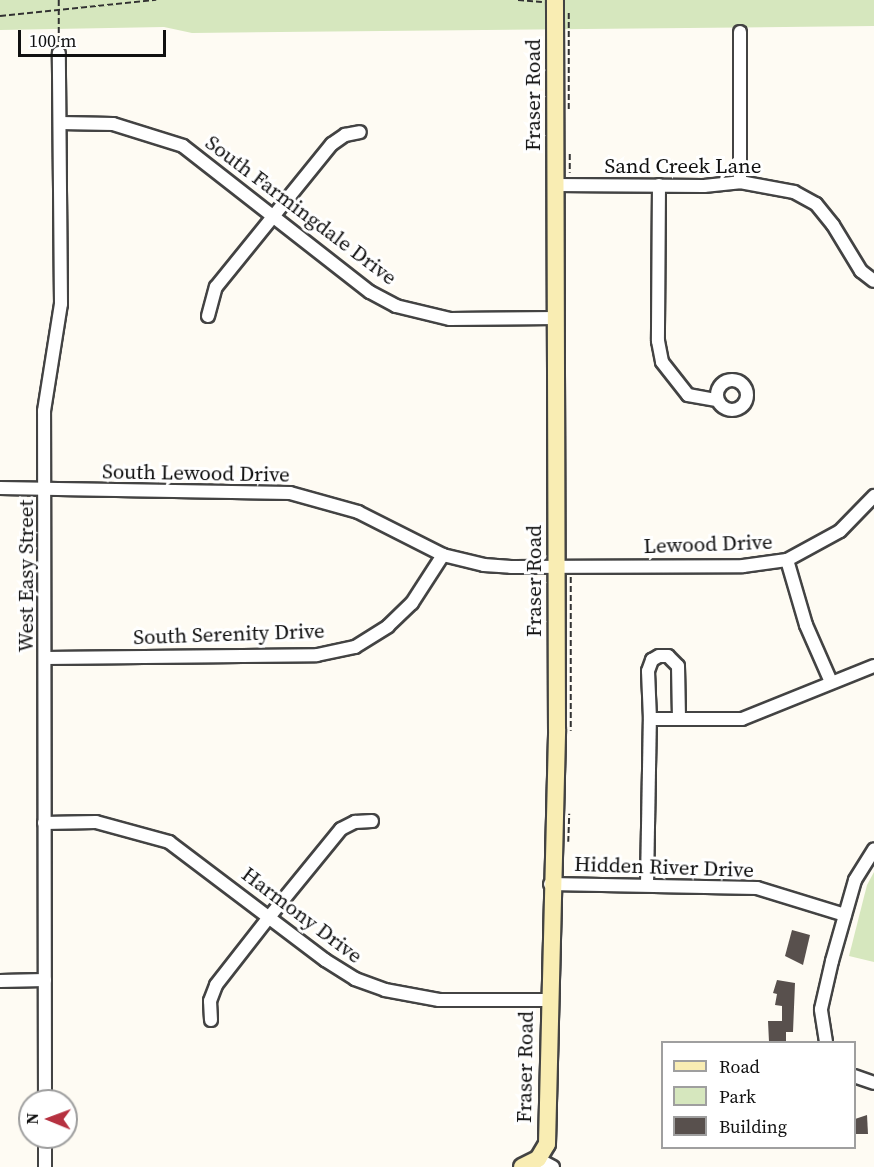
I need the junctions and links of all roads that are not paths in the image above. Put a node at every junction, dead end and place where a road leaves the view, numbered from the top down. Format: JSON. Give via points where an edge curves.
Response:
{"nodes":[{"id":1,"x":555,"y":1,"type":"edge"},
{"id":2,"x":740,"y":32,"type":"dead end"},
{"id":3,"x":59,"y":53,"type":"road end"},
{"id":4,"x":60,"y":123,"type":"junction"},
{"id":5,"x":360,"y":132,"type":"dead end"},
{"id":6,"x":740,"y":182,"type":"junction"},
{"id":7,"x":556,"y":185,"type":"junction"},
{"id":8,"x":659,"y":185,"type":"junction"},
{"id":9,"x":273,"y":215,"type":"junction"},
{"id":10,"x":874,"y":281,"type":"edge"},
{"id":11,"x":208,"y":316,"type":"dead end"},
{"id":12,"x":556,"y":318,"type":"junction"},
{"id":13,"x":717,"y":400,"type":"dead end"},
{"id":14,"x":0,"y":488,"type":"edge"},
{"id":15,"x":45,"y":491,"type":"junction"},
{"id":16,"x":874,"y":496,"type":"edge"},
{"id":17,"x":443,"y":555,"type":"junction"},
{"id":18,"x":787,"y":560,"type":"junction"},
{"id":19,"x":557,"y":567,"type":"junction"},
{"id":20,"x":45,"y":658,"type":"junction"},
{"id":21,"x":874,"y":666,"type":"edge"},
{"id":22,"x":857,"y":674,"type":"junction"},
{"id":23,"x":874,"y":675,"type":"edge"},
{"id":24,"x":831,"y":682,"type":"junction"},
{"id":25,"x":650,"y":719,"type":"junction"},
{"id":26,"x":679,"y":719,"type":"junction"},
{"id":27,"x":372,"y":821,"type":"dead end"},
{"id":28,"x":44,"y":823,"type":"junction"},
{"id":29,"x":874,"y":850,"type":"edge"},
{"id":30,"x":550,"y":884,"type":"junction"},
{"id":31,"x":647,"y":884,"type":"junction"},
{"id":32,"x":844,"y":915,"type":"junction"},
{"id":33,"x":270,"y":916,"type":"junction"},
{"id":34,"x":45,"y":980,"type":"junction"},
{"id":35,"x":0,"y":981,"type":"edge"},
{"id":36,"x":548,"y":1000,"type":"junction"},
{"id":37,"x":211,"y":1020,"type":"dead end"},
{"id":38,"x":826,"y":1041,"type":"edge"},
{"id":39,"x":856,"y":1076,"type":"edge"},
{"id":40,"x":874,"y":1083,"type":"edge"},
{"id":41,"x":45,"y":1089,"type":"edge"},
{"id":42,"x":45,"y":1149,"type":"edge"},
{"id":43,"x":545,"y":1163,"type":"edge"},
{"id":44,"x":45,"y":1167,"type":"edge"},
{"id":45,"x":522,"y":1167,"type":"edge"}],
"edges":[{"from":1,"to":7,"type":"street","name":"Fraser Road"},
{"from":2,"to":6,"type":"street"},
{"from":3,"to":4,"type":"street","name":"West Easy Street"},
{"from":4,"to":9,"type":"street","name":"South Farmingdale Drive","via":[[113,124],[183,146]]},
{"from":4,"to":15,"type":"street","name":"West Easy Street","via":[[61,304],[44,411]]},
{"from":5,"to":9,"type":"street","via":[[345,135],[332,144]]},
{"from":6,"to":8,"type":"street","name":"Sand Creek Lane"},
{"from":6,"to":10,"type":"street","name":"Sand Creek Lane","via":[[794,192],[816,204],[861,271]]},
{"from":7,"to":8,"type":"street","name":"Sand Creek Lane"},
{"from":7,"to":12,"type":"street","name":"Fraser Road"},
{"from":8,"to":13,"type":"street","via":[[658,341],[662,362],[688,394]]},
{"from":9,"to":11,"type":"street","via":[[216,287]]},
{"from":9,"to":12,"type":"street","name":"South Farmingdale Drive","via":[[370,292],[396,306],[450,319]]},
{"from":12,"to":19,"type":"street","name":"Fraser Road"},
{"from":14,"to":15,"type":"street","name":"South Lewood Drive"},
{"from":15,"to":17,"type":"street","name":"South Lewood Drive","via":[[290,493],[358,512]]},
{"from":15,"to":20,"type":"street","name":"West Easy Street"},
{"from":16,"to":18,"type":"street","name":"Lewood Drive","via":[[840,531]]},
{"from":17,"to":19,"type":"street","name":"South Lewood Drive","via":[[484,565]]},
{"from":17,"to":20,"type":"street","name":"South Serenity Drive","via":[[412,603],[388,626],[355,647],[317,655]]},
{"from":18,"to":19,"type":"street","name":"Lewood Drive","via":[[742,566]]},
{"from":18,"to":24,"type":"street","via":[[806,625]]},
{"from":19,"to":30,"type":"street","name":"Fraser Road","via":[[557,729]]},
{"from":20,"to":28,"type":"street","name":"West Easy Street"},
{"from":21,"to":22,"type":"street"},
{"from":22,"to":23,"type":"street"},
{"from":22,"to":24,"type":"street"},
{"from":24,"to":26,"type":"street","via":[[742,719]]},
{"from":25,"to":26,"type":"street"},
{"from":25,"to":26,"type":"street","via":[[648,671],[652,660],[668,656],[678,666]]},
{"from":25,"to":31,"type":"street"},
{"from":27,"to":33,"type":"street","via":[[355,822],[341,829]]},
{"from":28,"to":33,"type":"street","name":"Harmony Drive","via":[[96,822],[169,842]]},
{"from":28,"to":34,"type":"street","name":"West Easy Street"},
{"from":29,"to":32,"type":"street","via":[[855,880]]},
{"from":30,"to":31,"type":"street","name":"Hidden River Drive"},
{"from":30,"to":36,"type":"street","name":"Fraser Road"},
{"from":31,"to":32,"type":"street","name":"Hidden River Drive","via":[[757,888]]},
{"from":32,"to":38,"type":"street","via":[[821,1009]]},
{"from":33,"to":36,"type":"street","name":"Harmony Drive","via":[[355,979],[385,990],[415,999]]},
{"from":33,"to":37,"type":"street","via":[[216,985],[210,1001]]},
{"from":34,"to":35,"type":"street"},
{"from":34,"to":41,"type":"street","name":"West Easy Street"},
{"from":36,"to":43,"type":"street","name":"Fraser Road"},
{"from":39,"to":40,"type":"street"},
{"from":42,"to":44,"type":"street"},
{"from":43,"to":45,"type":"street"}]}
